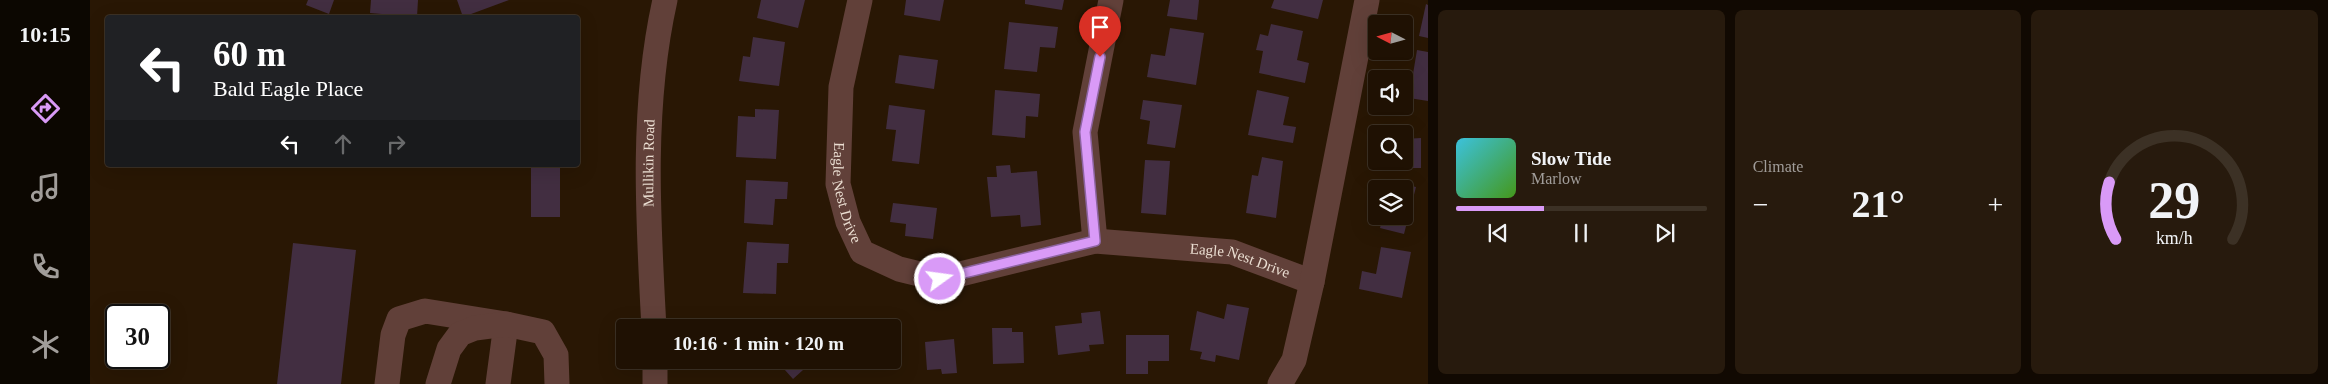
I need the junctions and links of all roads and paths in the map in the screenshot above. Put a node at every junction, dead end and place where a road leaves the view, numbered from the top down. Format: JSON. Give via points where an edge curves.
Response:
{"nodes":[{"id":1,"x":665,"y":0,"type":"edge"},
{"id":2,"x":860,"y":0,"type":"edge"},
{"id":3,"x":1112,"y":0,"type":"edge"},
{"id":4,"x":1367,"y":0,"type":"edge"},
{"id":5,"x":1095,"y":241,"type":"junction"},
{"id":6,"x":1312,"y":282,"type":"junction"},
{"id":7,"x":654,"y":319,"type":"edge"},
{"id":8,"x":506,"y":324,"type":"junction"},
{"id":9,"x":654,"y":369,"type":"edge"},
{"id":10,"x":387,"y":384,"type":"edge"},
{"id":11,"x":438,"y":384,"type":"edge"},
{"id":12,"x":498,"y":384,"type":"edge"},
{"id":13,"x":557,"y":384,"type":"edge"},
{"id":14,"x":655,"y":384,"type":"edge"},
{"id":15,"x":1280,"y":384,"type":"edge"}],
"edges":[{"from":1,"to":7,"type":"street","name":"Mullikin Road","via":[[651,84],[648,219]]},
{"from":2,"to":5,"type":"street","name":"Eagle Nest Drive","via":[[842,87],[838,184],[848,222],[862,252],[899,269],[940,279]]},
{"from":3,"to":5,"type":"street","via":[[1085,132]]},
{"from":4,"to":6,"type":"street"},
{"from":5,"to":6,"type":"street","name":"Eagle Nest Drive","via":[[1232,252]]},
{"from":6,"to":15,"type":"street","via":[[1294,360]]},
{"from":8,"to":10,"type":"street","via":[[425,312],[399,319],[393,335]]},
{"from":8,"to":11,"type":"street","via":[[475,328],[460,334],[450,349]]},
{"from":8,"to":12,"type":"street"},
{"from":8,"to":13,"type":"street","via":[[543,332],[556,355]]},
{"from":9,"to":14,"type":"street"}]}
